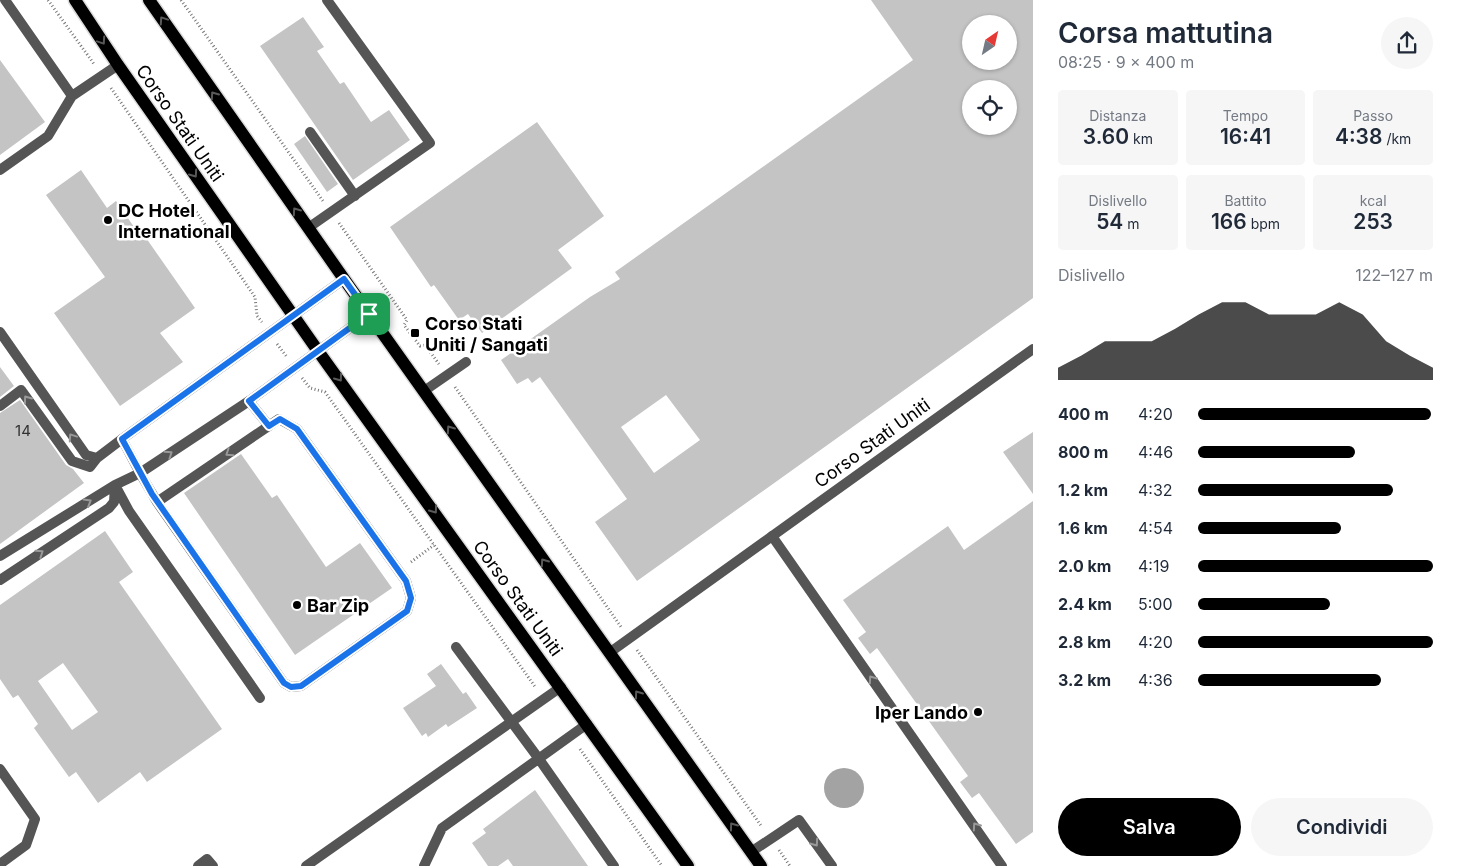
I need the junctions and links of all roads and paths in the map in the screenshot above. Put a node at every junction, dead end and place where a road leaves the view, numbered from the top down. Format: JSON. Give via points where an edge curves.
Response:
{"nodes":[{"id":1,"x":5,"y":0,"type":"edge"},
{"id":2,"x":48,"y":0,"type":"edge"},
{"id":3,"x":75,"y":0,"type":"edge"},
{"id":4,"x":149,"y":0,"type":"edge"},
{"id":5,"x":180,"y":0,"type":"edge"},
{"id":6,"x":327,"y":0,"type":"edge"},
{"id":7,"x":94,"y":65,"type":"dead end"},
{"id":8,"x":118,"y":66,"type":"junction"},
{"id":9,"x":112,"y":89,"type":"dead end"},
{"id":10,"x":72,"y":96,"type":"junction"},
{"id":11,"x":310,"y":132,"type":"dead end"},
{"id":12,"x":0,"y":170,"type":"edge"},
{"id":13,"x":355,"y":196,"type":"junction"},
{"id":14,"x":326,"y":205,"type":"dead end"},
{"id":15,"x":337,"y":220,"type":"dead end"},
{"id":16,"x":308,"y":228,"type":"junction"},
{"id":17,"x":344,"y":279,"type":"junction"},
{"id":18,"x":369,"y":314,"type":"junction"},
{"id":19,"x":293,"y":315,"type":"junction"},
{"id":20,"x":257,"y":316,"type":"dead end"},
{"id":21,"x":0,"y":332,"type":"edge"},
{"id":22,"x":280,"y":346,"type":"dead end"},
{"id":23,"x":1033,"y":348,"type":"edge"},
{"id":24,"x":318,"y":351,"type":"junction"},
{"id":25,"x":285,"y":354,"type":"dead end"},
{"id":26,"x":438,"y":362,"type":"dead end"},
{"id":27,"x":466,"y":362,"type":"dead end"},
{"id":28,"x":310,"y":388,"type":"dead end"},
{"id":29,"x":455,"y":388,"type":"dead end"},
{"id":30,"x":424,"y":391,"type":"junction"},
{"id":31,"x":249,"y":401,"type":"junction"},
{"id":32,"x":0,"y":406,"type":"edge"},
{"id":33,"x":269,"y":426,"type":"junction"},
{"id":34,"x":122,"y":439,"type":"junction"},
{"id":35,"x":97,"y":458,"type":"junction"},
{"id":36,"x":140,"y":473,"type":"junction"},
{"id":37,"x":115,"y":485,"type":"junction"},
{"id":38,"x":157,"y":502,"type":"junction"},
{"id":39,"x":772,"y":536,"type":"junction"},
{"id":40,"x":434,"y":545,"type":"junction"},
{"id":41,"x":0,"y":556,"type":"edge"},
{"id":42,"x":399,"y":571,"type":"junction"},
{"id":43,"x":0,"y":580,"type":"edge"},
{"id":44,"x":618,"y":623,"type":"dead end"},
{"id":45,"x":456,"y":647,"type":"dead end"},
{"id":46,"x":638,"y":651,"type":"dead end"},
{"id":47,"x":609,"y":653,"type":"junction"},
{"id":48,"x":561,"y":687,"type":"junction"},
{"id":49,"x":537,"y":690,"type":"dead end"},
{"id":50,"x":260,"y":698,"type":"dead end"},
{"id":51,"x":512,"y":722,"type":"junction"},
{"id":52,"x":587,"y":724,"type":"junction"},
{"id":53,"x":580,"y":749,"type":"dead end"},
{"id":54,"x":539,"y":759,"type":"junction"},
{"id":55,"x":0,"y":769,"type":"edge"},
{"id":56,"x":762,"y":827,"type":"dead end"},
{"id":57,"x":778,"y":850,"type":"dead end"},
{"id":58,"x":751,"y":852,"type":"junction"},
{"id":59,"x":0,"y":864,"type":"edge"},
{"id":60,"x":198,"y":866,"type":"edge"},
{"id":61,"x":213,"y":866,"type":"edge"},
{"id":62,"x":306,"y":866,"type":"edge"},
{"id":63,"x":424,"y":866,"type":"edge"},
{"id":64,"x":614,"y":866,"type":"edge"},
{"id":65,"x":662,"y":866,"type":"edge"},
{"id":66,"x":688,"y":866,"type":"edge"},
{"id":67,"x":761,"y":866,"type":"edge"},
{"id":68,"x":790,"y":866,"type":"edge"},
{"id":69,"x":832,"y":866,"type":"edge"},
{"id":70,"x":1002,"y":866,"type":"edge"}],
"edges":[{"from":1,"to":10,"type":"street"},
{"from":2,"to":7,"type":"path"},
{"from":3,"to":8,"type":"main road","name":"Corso Stati Uniti","one_way":true},
{"from":16,"to":4,"type":"main road","one_way":true},
{"from":5,"to":14,"type":"path"},
{"from":6,"to":13,"type":"street","via":[[430,143]]},
{"from":8,"to":10,"type":"street"},
{"from":8,"to":19,"type":"main road","name":"Corso Stati Uniti","one_way":true},
{"from":9,"to":20,"type":"path","via":[[255,297]]},
{"from":10,"to":12,"type":"street","via":[[48,136]]},
{"from":11,"to":13,"type":"street"},
{"from":13,"to":16,"type":"street"},
{"from":15,"to":26,"type":"path","via":[[407,320],[404,325]]},
{"from":16,"to":17,"type":"main road"},
{"from":17,"to":18,"type":"main road"},
{"from":17,"to":19,"type":"street"},
{"from":18,"to":24,"type":"street"},
{"from":18,"to":30,"type":"main road"},
{"from":19,"to":24,"type":"main road","name":"Corso Stati Uniti"},
{"from":19,"to":34,"type":"street"},
{"from":35,"to":21,"type":"street","one_way":true,"via":[[86,455],[79,447]]},
{"from":22,"to":25,"type":"path"},
{"from":23,"to":39,"type":"street","name":"Corso Stati Uniti"},
{"from":24,"to":31,"type":"street"},
{"from":24,"to":48,"type":"main road","name":"Corso Stati Uniti","one_way":true},
{"from":27,"to":30,"type":"street"},
{"from":28,"to":40,"type":"path","via":[[325,392]]},
{"from":29,"to":44,"type":"path"},
{"from":47,"to":30,"type":"main road","one_way":true},
{"from":31,"to":33,"type":"street"},
{"from":36,"to":31,"type":"street","one_way":true},
{"from":35,"to":32,"type":"street","one_way":true,"via":[[90,467],[72,461],[22,390]]},
{"from":33,"to":38,"type":"street","one_way":true},
{"from":33,"to":42,"type":"street","via":[[280,419],[297,429]]},
{"from":34,"to":35,"type":"street"},
{"from":34,"to":36,"type":"street"},
{"from":36,"to":37,"type":"street"},
{"from":36,"to":38,"type":"street"},
{"from":41,"to":37,"type":"street","one_way":true},
{"from":43,"to":37,"type":"street","one_way":true,"via":[[109,508],[114,502]]},
{"from":37,"to":50,"type":"street","via":[[129,511]]},
{"from":38,"to":42,"type":"street","via":[[284,683],[291,687],[301,686],[407,611],[411,598]]},
{"from":39,"to":47,"type":"street","name":"Corso Stati Uniti"},
{"from":70,"to":39,"type":"street","one_way":true},
{"from":40,"to":42,"type":"path"},
{"from":40,"to":49,"type":"path"},
{"from":45,"to":51,"type":"street"},
{"from":46,"to":56,"type":"path"},
{"from":58,"to":47,"type":"main road","one_way":true},
{"from":48,"to":51,"type":"street"},
{"from":48,"to":52,"type":"main road","name":"Corso Stati Uniti"},
{"from":51,"to":54,"type":"street"},
{"from":51,"to":62,"type":"street"},
{"from":52,"to":54,"type":"street"},
{"from":52,"to":66,"type":"main road","name":"Corso Stati Uniti"},
{"from":53,"to":65,"type":"path"},
{"from":54,"to":63,"type":"street","via":[[442,828]]},
{"from":54,"to":64,"type":"street"},
{"from":55,"to":59,"type":"street","via":[[35,819],[26,845]]},
{"from":57,"to":68,"type":"path"},
{"from":58,"to":67,"type":"main road"},
{"from":58,"to":69,"type":"street","one_way":true,"via":[[799,820]]},
{"from":60,"to":61,"type":"street","via":[[207,859]]}]}
